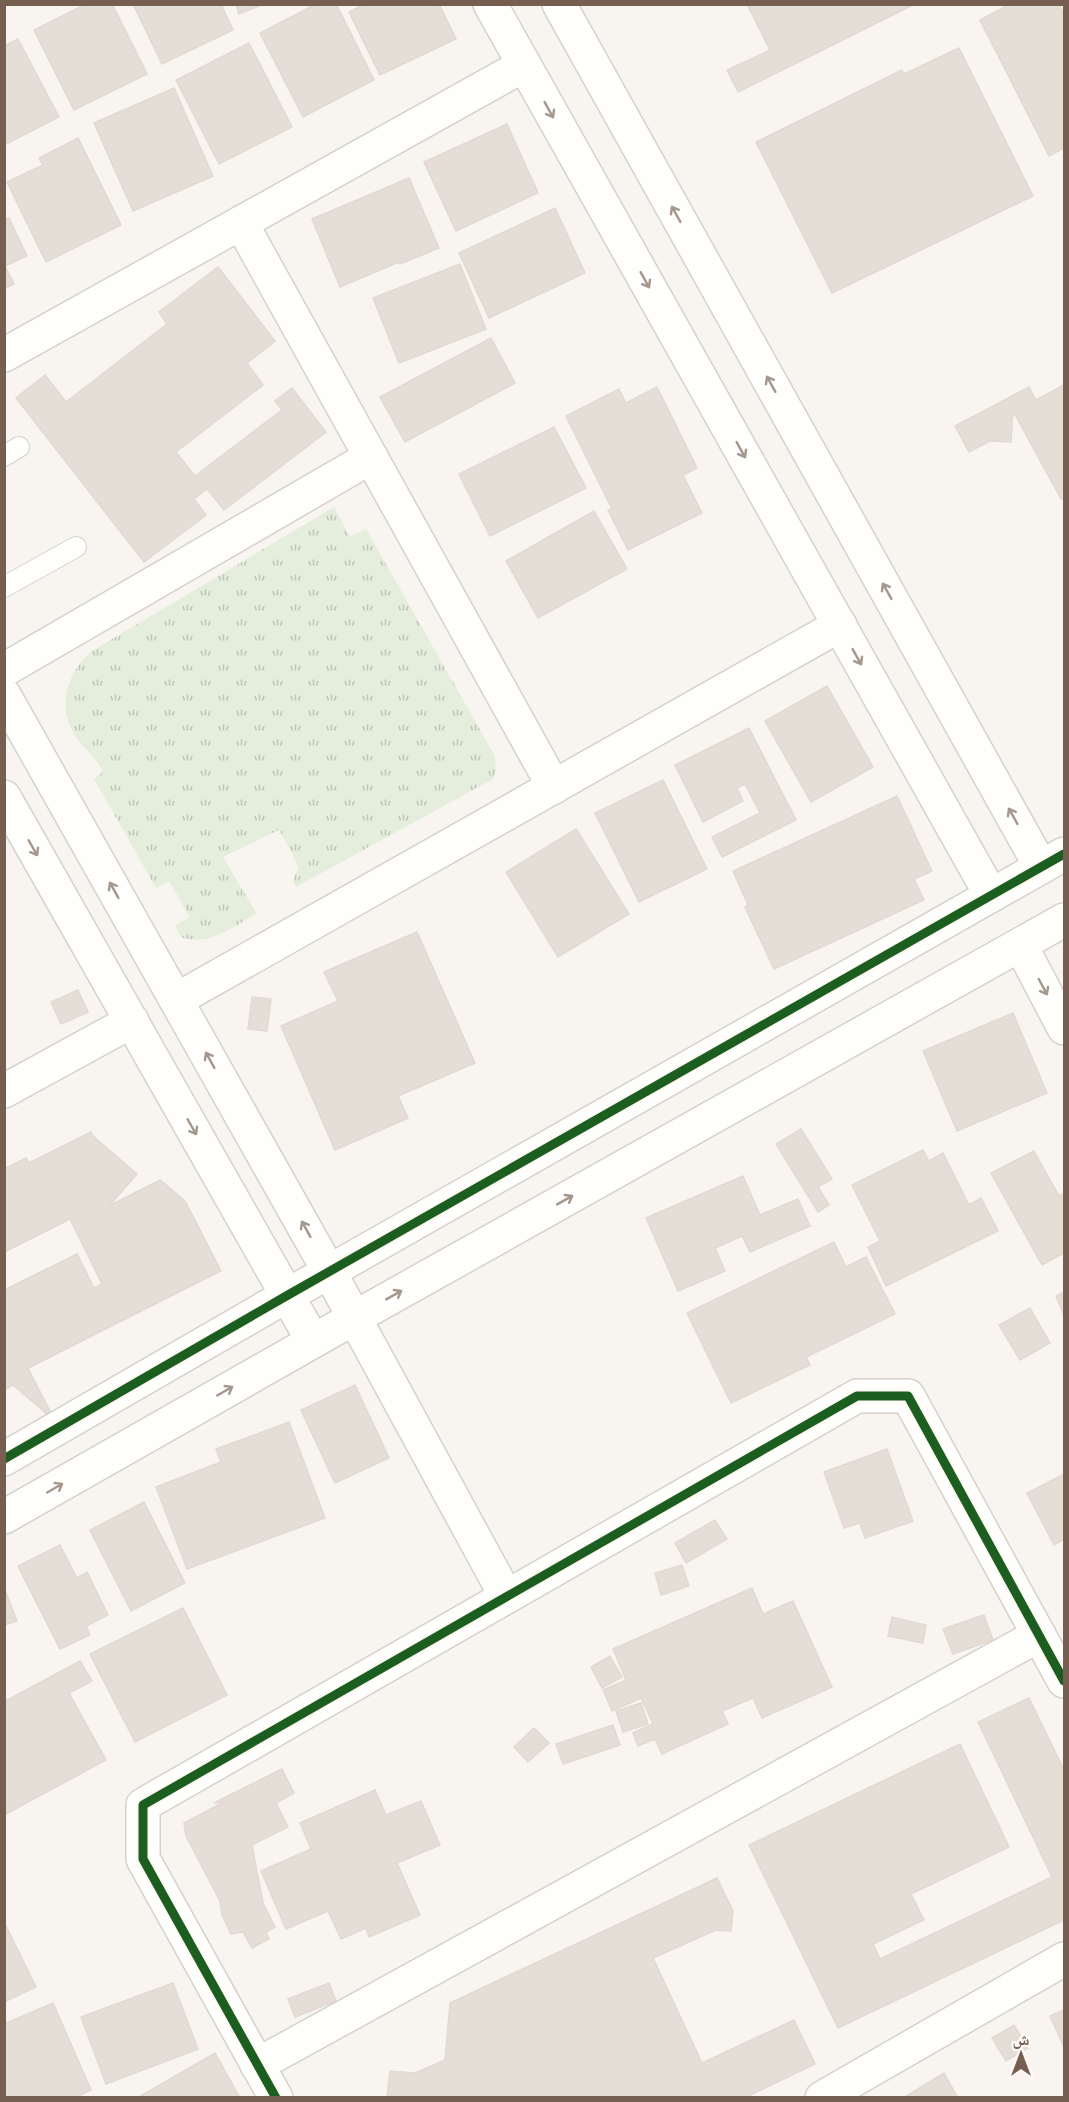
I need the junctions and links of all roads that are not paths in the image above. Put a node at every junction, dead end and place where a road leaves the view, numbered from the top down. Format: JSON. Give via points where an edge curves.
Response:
{"nodes":[{"id":1,"x":490,"y":4,"type":"edge"},
{"id":2,"x":559,"y":4,"type":"edge"},
{"id":3,"x":524,"y":65,"type":"junction"},
{"id":4,"x":241,"y":223,"type":"junction"},
{"id":5,"x":4,"y":355,"type":"edge"},
{"id":6,"x":371,"y":457,"type":"junction"},
{"id":7,"x":76,"y":547,"type":"dead end"},
{"id":8,"x":4,"y":587,"type":"edge"},
{"id":9,"x":840,"y":625,"type":"junction"},
{"id":10,"x":4,"y":670,"type":"edge"},
{"id":11,"x":4,"y":695,"type":"edge"},
{"id":12,"x":554,"y":787,"type":"junction"},
{"id":13,"x":4,"y":797,"type":"edge"},
{"id":14,"x":1053,"y":861,"type":"edge"},
{"id":15,"x":991,"y":895,"type":"junction"},
{"id":16,"x":1065,"y":920,"type":"edge"},
{"id":17,"x":1021,"y":946,"type":"junction"},
{"id":18,"x":176,"y":1000,"type":"junction"},
{"id":19,"x":132,"y":1021,"type":"junction"},
{"id":20,"x":1065,"y":1028,"type":"edge"},
{"id":21,"x":4,"y":1091,"type":"edge"},
{"id":22,"x":330,"y":1273,"type":"junction"},
{"id":23,"x":288,"y":1295,"type":"junction"},
{"id":24,"x":354,"y":1318,"type":"junction"},
{"id":25,"x":313,"y":1341,"type":"junction"},
{"id":26,"x":4,"y":1459,"type":"edge"},
{"id":27,"x":4,"y":1517,"type":"edge"},
{"id":28,"x":506,"y":1596,"type":"junction"},
{"id":29,"x":1039,"y":1635,"type":"junction"},
{"id":30,"x":1065,"y":1681,"type":"edge"},
{"id":31,"x":1065,"y":1959,"type":"edge"},
{"id":32,"x":257,"y":2065,"type":"junction"},
{"id":33,"x":276,"y":2097,"type":"edge"},
{"id":34,"x":822,"y":2097,"type":"edge"}],
"edges":[{"from":1,"to":3,"type":"street"},
{"from":14,"to":2,"type":"street","one_way":true},
{"from":3,"to":4,"type":"street"},
{"from":3,"to":9,"type":"street","one_way":true},
{"from":4,"to":5,"type":"street"},
{"from":4,"to":6,"type":"street"},
{"from":6,"to":10,"type":"street"},
{"from":6,"to":12,"type":"street"},
{"from":7,"to":8,"type":"lane"},
{"from":9,"to":12,"type":"street"},
{"from":9,"to":15,"type":"street","one_way":true},
{"from":18,"to":11,"type":"street","one_way":true},
{"from":12,"to":18,"type":"street"},
{"from":13,"to":19,"type":"street","one_way":true},
{"from":14,"to":15,"type":"street"},
{"from":15,"to":22,"type":"street"},
{"from":16,"to":17,"type":"street"},
{"from":17,"to":20,"type":"street","one_way":true},
{"from":24,"to":17,"type":"street","one_way":true},
{"from":22,"to":18,"type":"street","one_way":true},
{"from":19,"to":21,"type":"street"},
{"from":19,"to":23,"type":"street","one_way":true},
{"from":22,"to":23,"type":"street"},
{"from":22,"to":24,"type":"street"},
{"from":23,"to":25,"type":"street"},
{"from":23,"to":26,"type":"street"},
{"from":24,"to":25,"type":"street"},
{"from":24,"to":28,"type":"street"},
{"from":27,"to":25,"type":"street","one_way":true},
{"from":28,"to":29,"type":"street","via":[[857,1396],[908,1396]]},
{"from":28,"to":32,"type":"street","via":[[143,1805],[143,1859]]},
{"from":29,"to":30,"type":"street"},
{"from":29,"to":32,"type":"street"},
{"from":31,"to":34,"type":"street"},
{"from":32,"to":33,"type":"street"}]}
